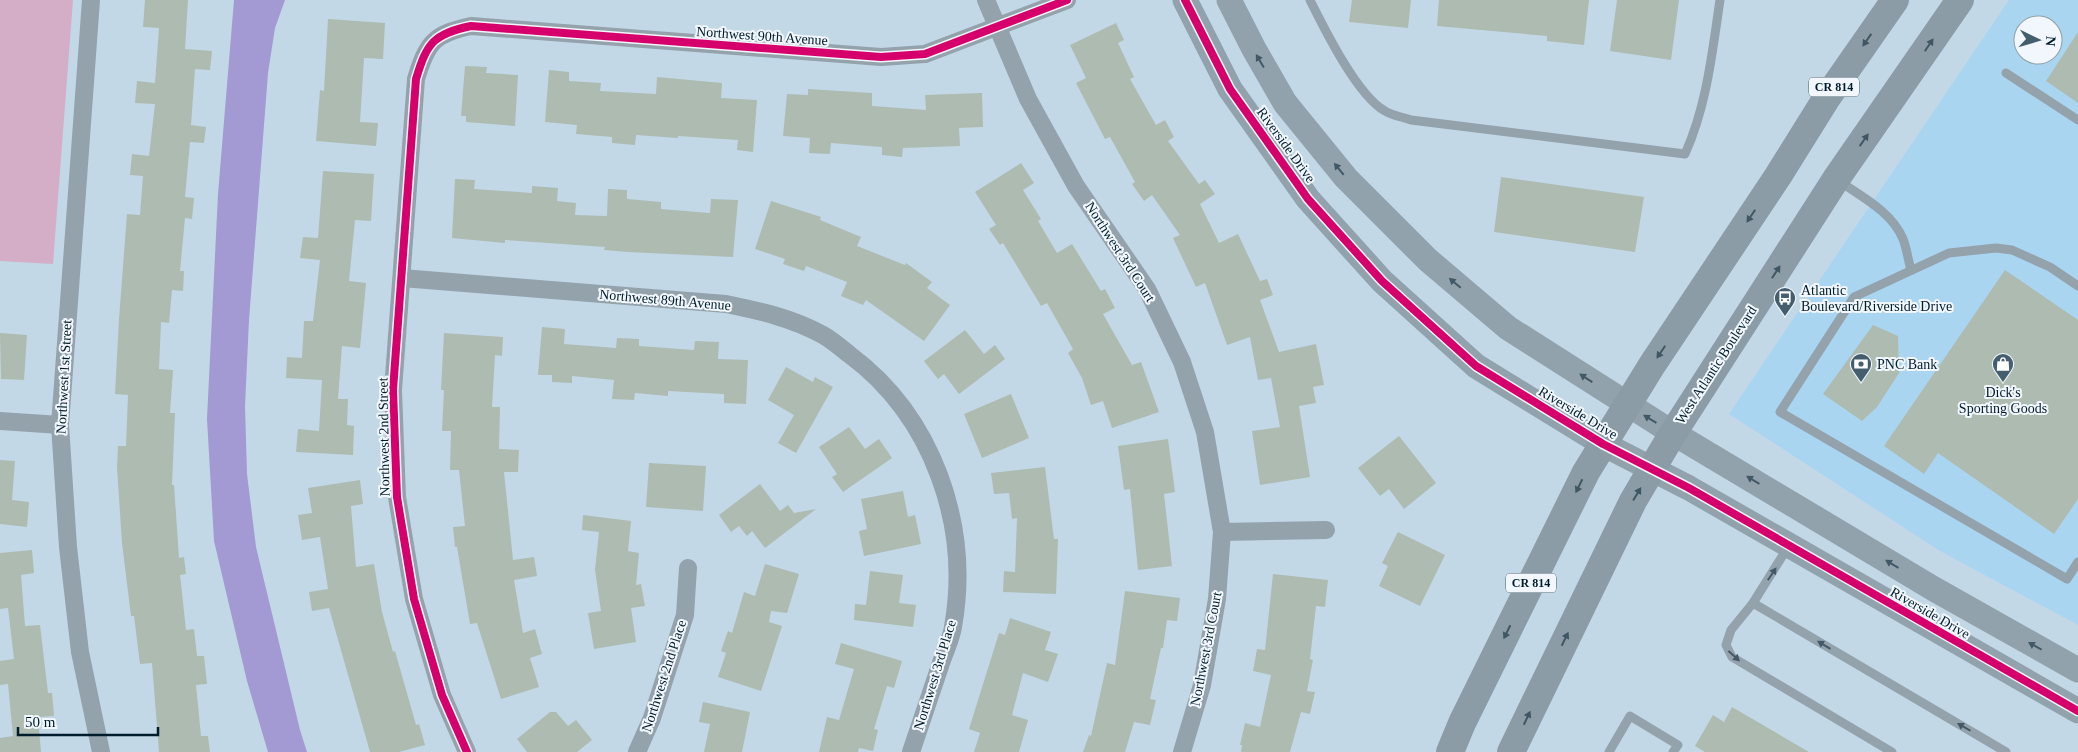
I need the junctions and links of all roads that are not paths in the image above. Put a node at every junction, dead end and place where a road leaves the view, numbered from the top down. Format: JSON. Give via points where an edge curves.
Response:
{"nodes":[{"id":1,"x":91,"y":0,"type":"edge"},
{"id":2,"x":986,"y":0,"type":"edge"},
{"id":3,"x":1067,"y":0,"type":"edge"},
{"id":4,"x":1185,"y":0,"type":"edge"},
{"id":5,"x":1229,"y":0,"type":"edge"},
{"id":6,"x":1310,"y":0,"type":"edge"},
{"id":7,"x":1720,"y":0,"type":"edge"},
{"id":8,"x":1895,"y":0,"type":"edge"},
{"id":9,"x":1960,"y":0,"type":"edge"},
{"id":10,"x":997,"y":28,"type":"junction"},
{"id":11,"x":446,"y":31,"type":"joint"},
{"id":12,"x":2006,"y":73,"type":"dead end"},
{"id":13,"x":2078,"y":120,"type":"edge"},
{"id":14,"x":1836,"y":179,"type":"junction"},
{"id":15,"x":1911,"y":270,"type":"junction"},
{"id":16,"x":402,"y":278,"type":"junction"},
{"id":17,"x":2078,"y":286,"type":"edge"},
{"id":18,"x":898,"y":400,"type":"joint"},
{"id":19,"x":1627,"y":405,"type":"junction"},
{"id":20,"x":0,"y":421,"type":"edge"},
{"id":21,"x":60,"y":425,"type":"junction"},
{"id":22,"x":1673,"y":433,"type":"junction"},
{"id":23,"x":1603,"y":444,"type":"junction"},
{"id":24,"x":1652,"y":469,"type":"junction"},
{"id":25,"x":1326,"y":530,"type":"dead end"},
{"id":26,"x":1222,"y":532,"type":"junction"},
{"id":27,"x":1789,"y":545,"type":"junction"},
{"id":28,"x":2078,"y":562,"type":"edge"},
{"id":29,"x":688,"y":568,"type":"dead end"},
{"id":30,"x":1753,"y":603,"type":"junction"},
{"id":31,"x":2078,"y":670,"type":"edge"},
{"id":32,"x":2078,"y":711,"type":"edge"},
{"id":33,"x":101,"y":752,"type":"edge"},
{"id":34,"x":467,"y":752,"type":"edge"},
{"id":35,"x":638,"y":752,"type":"edge"},
{"id":36,"x":911,"y":752,"type":"edge"},
{"id":37,"x":1182,"y":752,"type":"edge"},
{"id":38,"x":1450,"y":752,"type":"edge"},
{"id":39,"x":1511,"y":752,"type":"edge"},
{"id":40,"x":1609,"y":752,"type":"edge"},
{"id":41,"x":1673,"y":752,"type":"edge"},
{"id":42,"x":1892,"y":752,"type":"edge"},
{"id":43,"x":2006,"y":752,"type":"edge"}],
"edges":[{"from":1,"to":21,"type":"street","name":"Northwest 1st Street"},
{"from":2,"to":10,"type":"street","name":"Northwest 3rd Court"},
{"from":3,"to":10,"type":"street","name":"Northwest 90th Avenue"},
{"from":4,"to":23,"type":"street","name":"Riverside Drive","via":[[1230,89],[1308,199],[1382,281],[1476,366]]},
{"from":19,"to":5,"type":"street","name":"Riverside Drive","one_way":true,"via":[[1508,328],[1428,260],[1353,185],[1285,102]]},
{"from":6,"to":7,"type":"lane","via":[[1337,52],[1370,98],[1386,112],[1411,120],[1685,154],[1704,100]]},
{"from":8,"to":19,"type":"main road","number":"CR 814","one_way":true,"via":[[1826,98]]},
{"from":14,"to":9,"type":"main road","name":"West Atlantic Boulevard","one_way":true},
{"from":10,"to":11,"type":"street","name":"Northwest 90th Avenue","via":[[925,54],[881,57],[470,26]]},
{"from":10,"to":26,"type":"street","name":"Northwest 3rd Court","via":[[1028,99],[1071,178],[1147,289],[1182,362],[1205,432]]},
{"from":11,"to":16,"type":"street","name":"Northwest 2nd Street","via":[[424,52],[416,79]]},
{"from":12,"to":13,"type":"lane"},
{"from":14,"to":15,"type":"lane","via":[[1894,223],[1903,239]]},
{"from":22,"to":14,"type":"main road","name":"West Atlantic Boulevard","one_way":true},
{"from":15,"to":17,"type":"lane","via":[[1949,253],[1988,248],[2012,250],[2050,267]]},
{"from":15,"to":28,"type":"lane","via":[[1854,297],[1780,412],[2067,579]]},
{"from":16,"to":18,"type":"street","name":"Northwest 89th Avenue","via":[[726,304],[776,314],[824,335],[868,368]]},
{"from":16,"to":34,"type":"street","name":"Northwest 2nd Street","via":[[393,390],[397,497],[414,598],[442,695]]},
{"from":18,"to":36,"type":"street","name":"Northwest 3rd Place","via":[[921,432],[937,467],[951,511],[958,568],[953,628]]},
{"from":22,"to":19,"type":"street","name":"Riverside Drive","one_way":true},
{"from":19,"to":23,"type":"main road","number":"CR 814"},
{"from":20,"to":21,"type":"street"},
{"from":21,"to":33,"type":"street","name":"Northwest 1st Street","via":[[68,547],[80,652]]},
{"from":22,"to":24,"type":"main road","name":"West Atlantic Boulevard"},
{"from":31,"to":22,"type":"street","name":"Riverside Drive","one_way":true,"via":[[1934,589]]},
{"from":23,"to":24,"type":"street","name":"Riverside Drive"},
{"from":23,"to":38,"type":"main road","number":"CR 814","one_way":true,"via":[[1586,472]]},
{"from":24,"to":27,"type":"street","name":"Riverside Drive"},
{"from":39,"to":24,"type":"main road","name":"West Atlantic Boulevard","one_way":true},
{"from":25,"to":26,"type":"street"},
{"from":26,"to":37,"type":"street","name":"Northwest 3rd Court","via":[[1217,599],[1204,676]]},
{"from":30,"to":27,"type":"lane","one_way":true},
{"from":27,"to":32,"type":"street","name":"Riverside Drive"},
{"from":29,"to":35,"type":"street","name":"Northwest 2nd Place","via":[[685,615]]},
{"from":30,"to":42,"type":"lane","one_way":true,"via":[[1726,639],[1732,657]]},
{"from":43,"to":30,"type":"lane","one_way":true},
{"from":40,"to":41,"type":"lane","via":[[1630,716],[1678,744]]}]}
